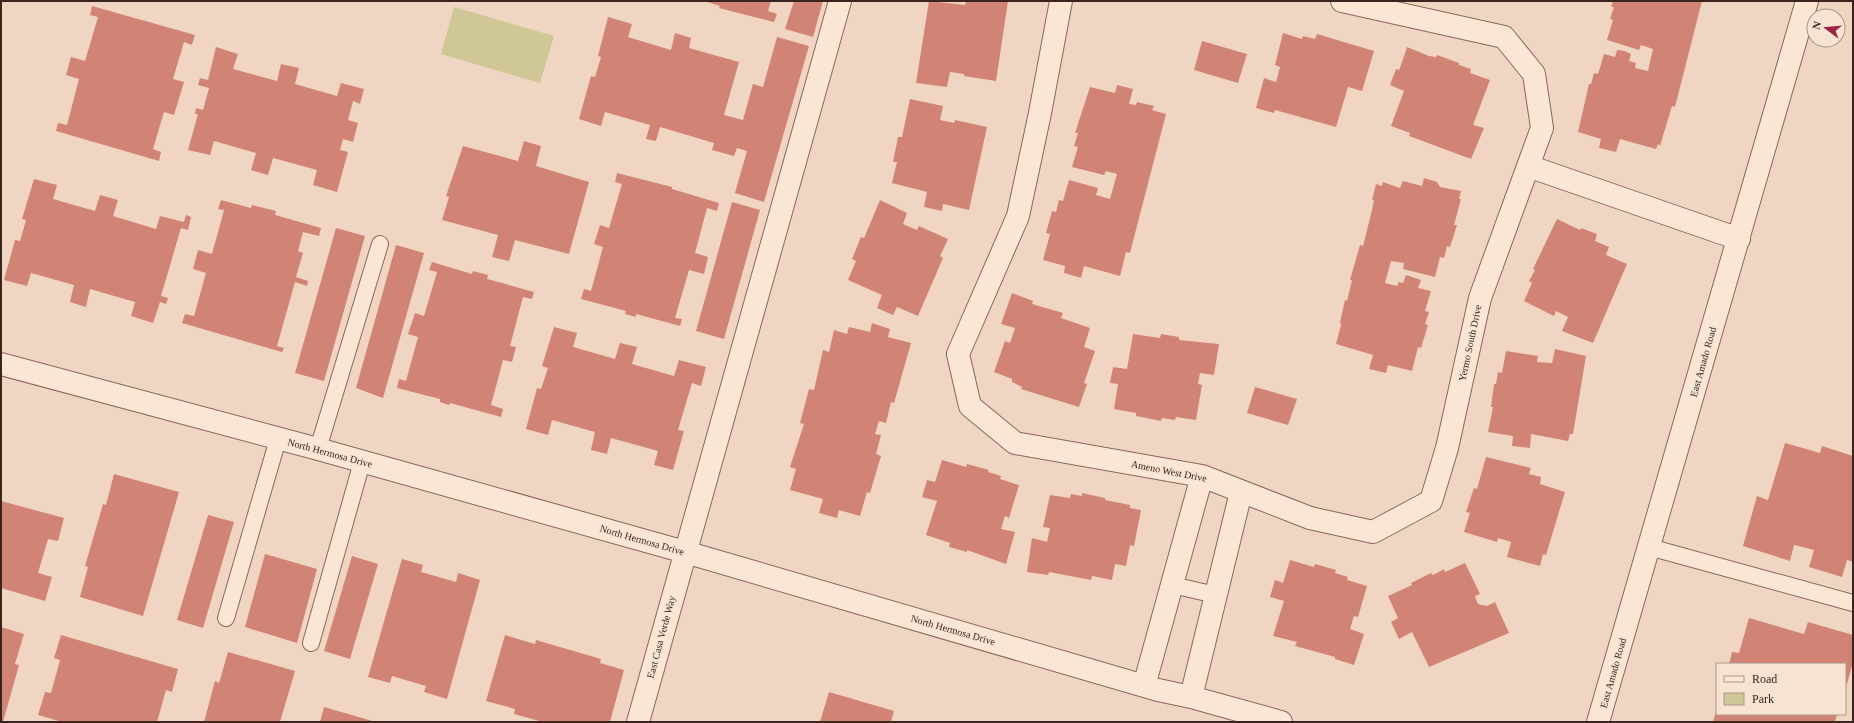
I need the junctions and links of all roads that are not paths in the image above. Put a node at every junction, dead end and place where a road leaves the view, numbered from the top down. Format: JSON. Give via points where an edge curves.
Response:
{"nodes":[{"id":1,"x":840,"y":1,"type":"edge"},
{"id":2,"x":1061,"y":1,"type":"edge"},
{"id":3,"x":1342,"y":1,"type":"edge"},
{"id":4,"x":1807,"y":1,"type":"edge"},
{"id":5,"x":1528,"y":166,"type":"junction"},
{"id":6,"x":1738,"y":238,"type":"junction"},
{"id":7,"x":380,"y":244,"type":"dead end"},
{"id":8,"x":1,"y":364,"type":"edge"},
{"id":9,"x":278,"y":439,"type":"junction"},
{"id":10,"x":318,"y":449,"type":"junction"},
{"id":11,"x":362,"y":462,"type":"junction"},
{"id":12,"x":1202,"y":476,"type":"junction"},
{"id":13,"x":1241,"y":492,"type":"junction"},
{"id":14,"x":1373,"y":532,"type":"joint"},
{"id":15,"x":1649,"y":548,"type":"junction"},
{"id":16,"x":685,"y":552,"type":"junction"},
{"id":17,"x":1172,"y":585,"type":"junction"},
{"id":18,"x":1216,"y":595,"type":"junction"},
{"id":19,"x":1853,"y":603,"type":"edge"},
{"id":20,"x":226,"y":618,"type":"dead end"},
{"id":21,"x":311,"y":643,"type":"dead end"},
{"id":22,"x":1144,"y":686,"type":"junction"},
{"id":23,"x":1191,"y":696,"type":"junction"},
{"id":24,"x":638,"y":722,"type":"edge"},
{"id":25,"x":1281,"y":722,"type":"edge"},
{"id":26,"x":1598,"y":722,"type":"edge"}],
"edges":[{"from":1,"to":16,"type":"street","name":"East Casa Verde Way"},
{"from":2,"to":12,"type":"street","name":"Ameno West Drive","via":[[1018,216],[958,354],[970,406],[1014,443]]},
{"from":3,"to":5,"type":"street","name":"Yermo South Drive","via":[[1504,37],[1534,74],[1542,128]]},
{"from":4,"to":6,"type":"street","name":"East Amado Road"},
{"from":5,"to":6,"type":"street"},
{"from":5,"to":14,"type":"street","name":"Yermo South Drive","via":[[1480,298],[1447,448],[1431,500]]},
{"from":6,"to":15,"type":"street","name":"East Amado Road"},
{"from":7,"to":10,"type":"lane"},
{"from":8,"to":9,"type":"street","name":"North Hermosa Drive"},
{"from":9,"to":10,"type":"street","name":"North Hermosa Drive"},
{"from":9,"to":20,"type":"lane"},
{"from":10,"to":11,"type":"street","name":"North Hermosa Drive"},
{"from":11,"to":16,"type":"street","name":"North Hermosa Drive"},
{"from":11,"to":21,"type":"lane"},
{"from":12,"to":13,"type":"street","name":"Ameno West Drive"},
{"from":12,"to":17,"type":"street"},
{"from":13,"to":14,"type":"street","name":"Ameno West Drive","via":[[1310,518]]},
{"from":13,"to":18,"type":"street"},
{"from":15,"to":19,"type":"lane"},
{"from":15,"to":26,"type":"street","name":"East Amado Road"},
{"from":16,"to":22,"type":"street","name":"North Hermosa Drive"},
{"from":16,"to":24,"type":"street","name":"East Casa Verde Way"},
{"from":17,"to":18,"type":"lane"},
{"from":17,"to":22,"type":"street"},
{"from":18,"to":23,"type":"street"},
{"from":22,"to":23,"type":"street","name":"North Hermosa Drive"},
{"from":23,"to":25,"type":"street","name":"North Hermosa Drive"}]}
